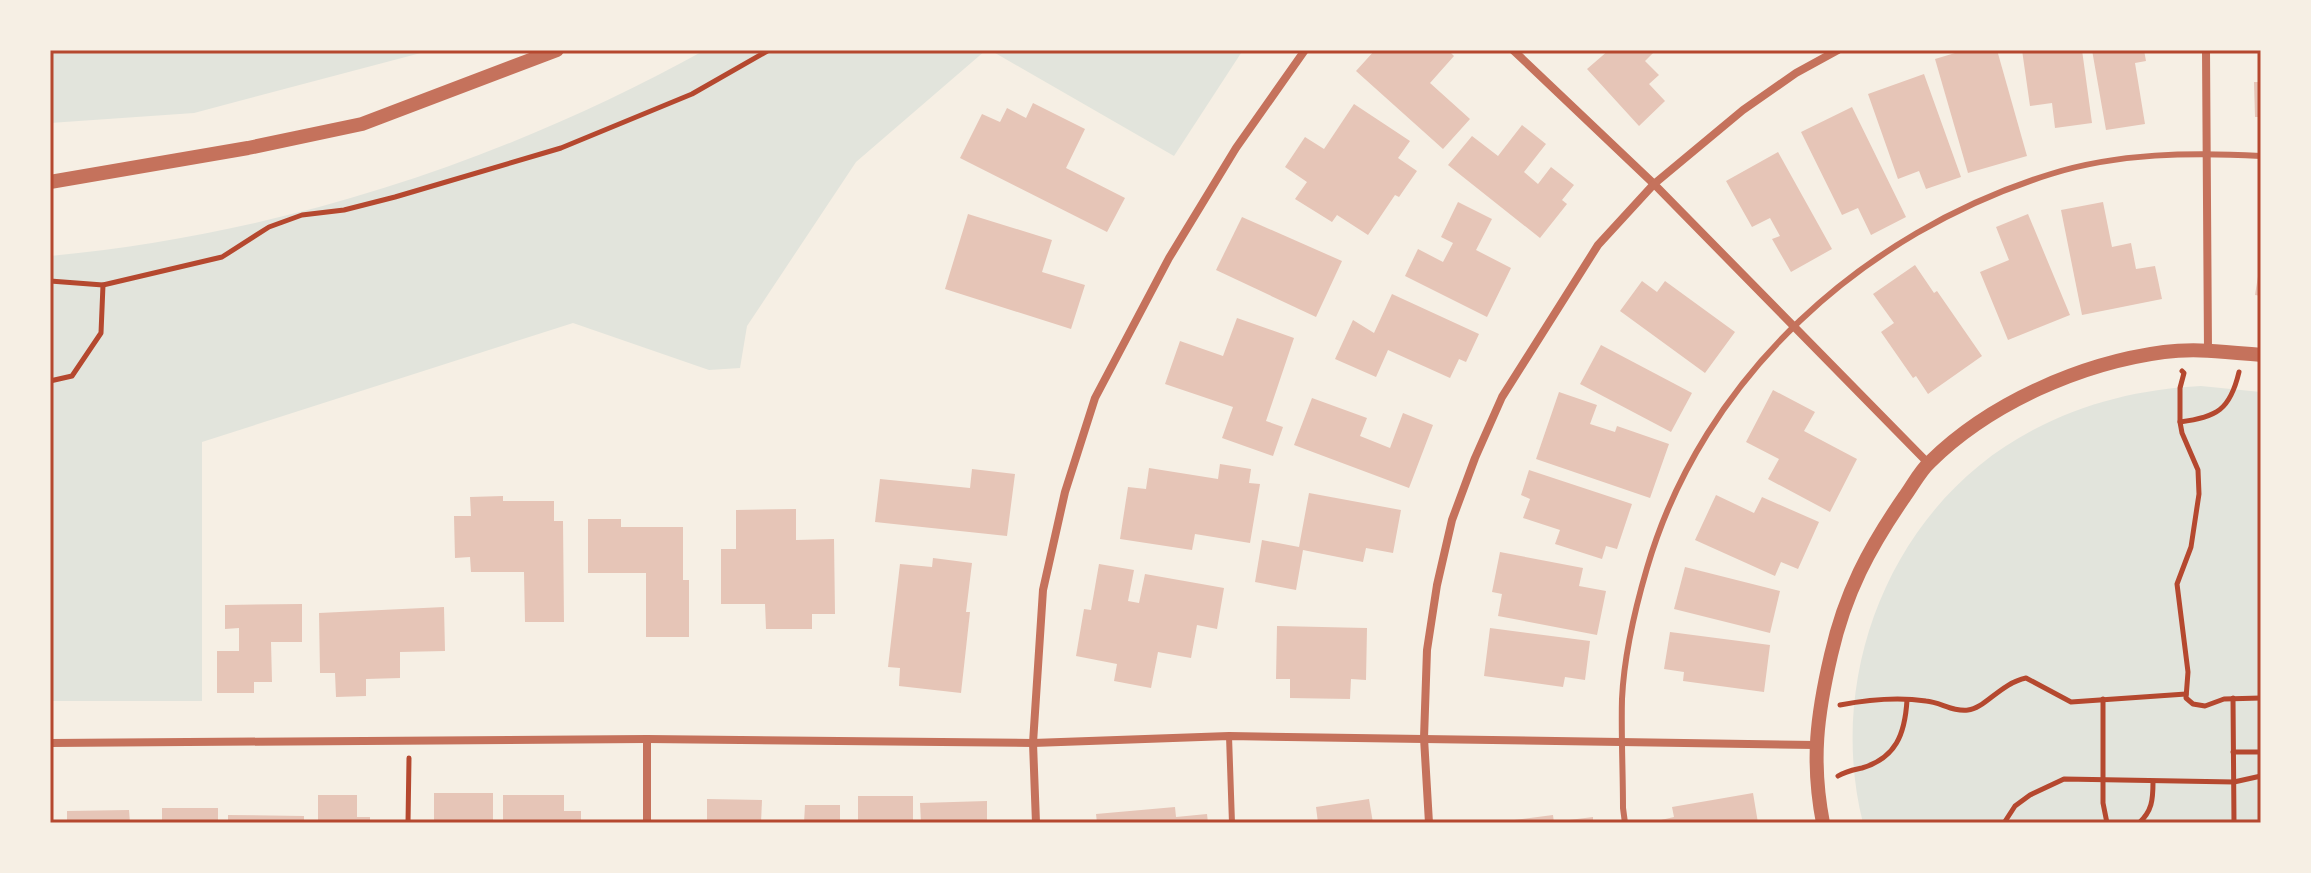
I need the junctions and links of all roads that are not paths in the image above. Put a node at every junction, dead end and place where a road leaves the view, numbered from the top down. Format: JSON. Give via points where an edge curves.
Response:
{"nodes":[{"id":1,"x":557,"y":50,"type":"edge"},
{"id":2,"x":1305,"y":50,"type":"edge"},
{"id":3,"x":1513,"y":50,"type":"edge"},
{"id":4,"x":1838,"y":50,"type":"edge"},
{"id":5,"x":2206,"y":50,"type":"edge"},
{"id":6,"x":2206,"y":155,"type":"junction"},
{"id":7,"x":2261,"y":156,"type":"edge"},
{"id":8,"x":50,"y":182,"type":"edge"},
{"id":9,"x":1654,"y":184,"type":"junction"},
{"id":10,"x":1792,"y":327,"type":"junction"},
{"id":11,"x":2208,"y":351,"type":"junction"},
{"id":12,"x":2261,"y":355,"type":"edge"},
{"id":13,"x":1928,"y":463,"type":"junction"},
{"id":14,"x":1229,"y":736,"type":"junction"},
{"id":15,"x":1424,"y":738,"type":"junction"},
{"id":16,"x":647,"y":739,"type":"junction"},
{"id":17,"x":1623,"y":742,"type":"junction"},
{"id":18,"x":50,"y":743,"type":"edge"},
{"id":19,"x":1033,"y":743,"type":"junction"},
{"id":20,"x":1815,"y":745,"type":"junction"},
{"id":21,"x":647,"y":823,"type":"edge"},
{"id":22,"x":1036,"y":823,"type":"edge"},
{"id":23,"x":1232,"y":823,"type":"edge"},
{"id":24,"x":1429,"y":823,"type":"edge"},
{"id":25,"x":1625,"y":823,"type":"edge"},
{"id":26,"x":1823,"y":823,"type":"edge"}],
"edges":[{"from":1,"to":8,"type":"street","via":[[362,124]]},
{"from":2,"to":19,"type":"street","via":[[1236,148],[1169,258],[1095,398],[1065,492],[1043,590]]},
{"from":3,"to":9,"type":"street"},
{"from":4,"to":9,"type":"street","via":[[1743,110]]},
{"from":5,"to":6,"type":"street"},
{"from":6,"to":7,"type":"lane"},
{"from":6,"to":10,"type":"lane","via":[[2114,160],[2053,173],[1995,194],[1907,237],[1848,278]]},
{"from":6,"to":11,"type":"street"},
{"from":9,"to":10,"type":"street"},
{"from":9,"to":15,"type":"street","via":[[1598,245],[1554,312],[1502,397],[1475,458],[1452,520],[1437,585],[1427,650]]},
{"from":10,"to":13,"type":"street"},
{"from":10,"to":17,"type":"lane","via":[[1719,414],[1660,531],[1627,652]]},
{"from":11,"to":12,"type":"street"},
{"from":11,"to":13,"type":"street","via":[[2165,352],[2044,386]]},
{"from":13,"to":20,"type":"street","via":[[1856,575],[1839,620]]},
{"from":14,"to":15,"type":"street"},
{"from":14,"to":19,"type":"street"},
{"from":14,"to":23,"type":"lane"},
{"from":15,"to":17,"type":"street"},
{"from":15,"to":24,"type":"street"},
{"from":16,"to":18,"type":"street"},
{"from":16,"to":19,"type":"street"},
{"from":16,"to":21,"type":"street"},
{"from":17,"to":20,"type":"street"},
{"from":17,"to":25,"type":"lane"},
{"from":19,"to":22,"type":"street"},
{"from":20,"to":26,"type":"street"}]}
